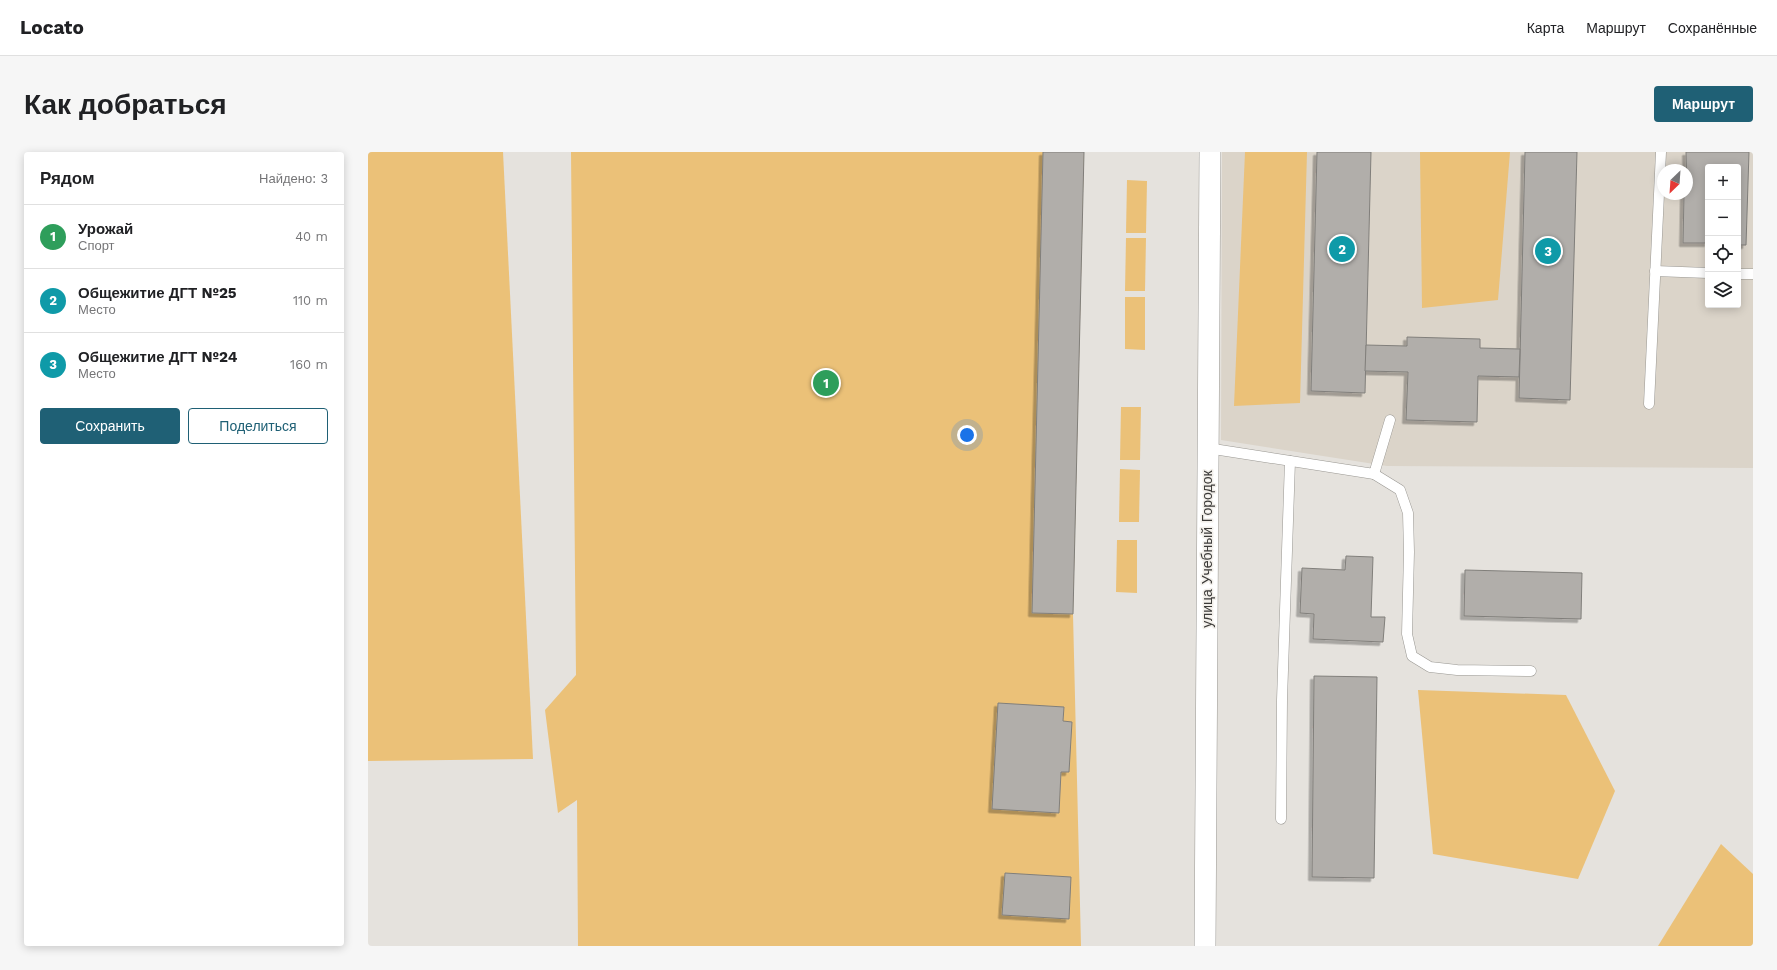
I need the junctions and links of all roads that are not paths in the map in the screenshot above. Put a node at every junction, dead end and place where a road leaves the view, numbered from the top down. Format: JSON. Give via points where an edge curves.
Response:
{"nodes":[{"id":1,"x":1210,"y":152,"type":"edge"},
{"id":2,"x":1661,"y":152,"type":"edge"},
{"id":3,"x":1655,"y":271,"type":"junction"},
{"id":4,"x":1705,"y":273,"type":"edge"},
{"id":5,"x":1741,"y":274,"type":"edge"},
{"id":6,"x":1753,"y":274,"type":"edge"},
{"id":7,"x":1649,"y":404,"type":"dead end"},
{"id":8,"x":1390,"y":420,"type":"dead end"},
{"id":9,"x":1207,"y":448,"type":"junction"},
{"id":10,"x":1290,"y":461,"type":"junction"},
{"id":11,"x":1374,"y":474,"type":"junction"},
{"id":12,"x":1531,"y":671,"type":"dead end"},
{"id":13,"x":1281,"y":819,"type":"dead end"},
{"id":14,"x":1205,"y":946,"type":"edge"}],
"edges":[{"from":1,"to":9,"type":"street","name":"улица Учебный Городок"},
{"from":2,"to":3,"type":"lane"},
{"from":3,"to":4,"type":"lane"},
{"from":3,"to":7,"type":"lane"},
{"from":5,"to":6,"type":"lane"},
{"from":8,"to":11,"type":"lane"},
{"from":9,"to":10,"type":"lane"},
{"from":9,"to":14,"type":"street","name":"улица Учебный Городок"},
{"from":10,"to":11,"type":"lane"},
{"from":10,"to":13,"type":"lane"},
{"from":11,"to":12,"type":"lane","via":[[1400,490],[1408,513],[1407,634],[1412,656],[1430,667]]}]}
